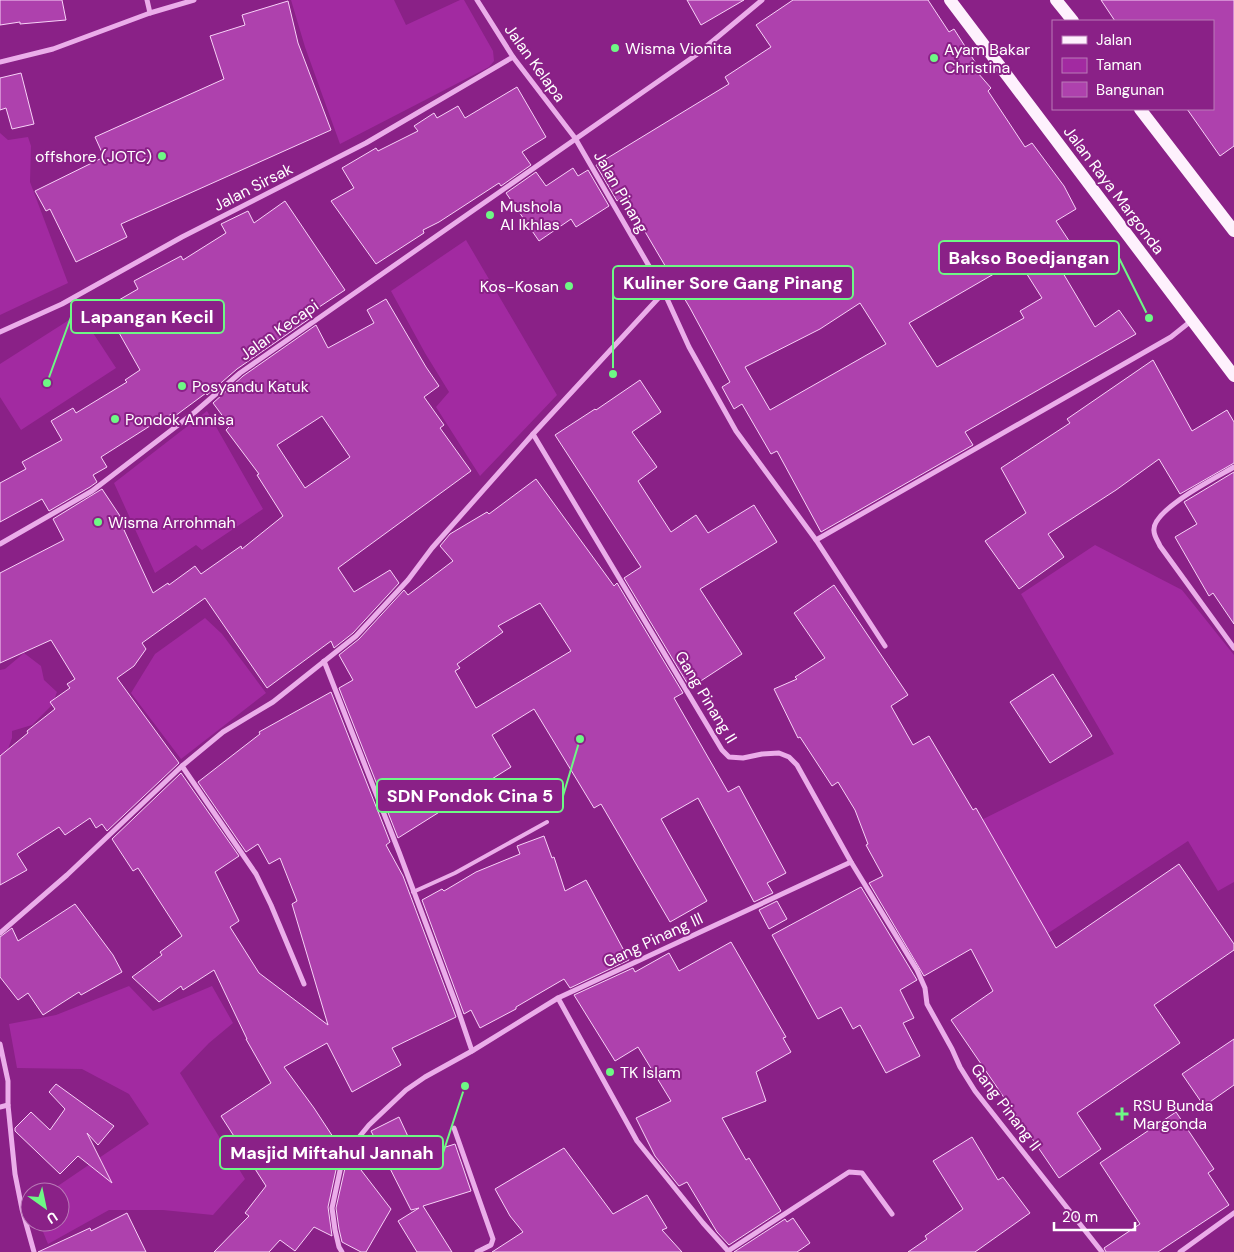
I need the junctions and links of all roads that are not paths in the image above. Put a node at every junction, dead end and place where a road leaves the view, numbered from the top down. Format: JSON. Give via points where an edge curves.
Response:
{"nodes":[{"id":1,"x":147,"y":0,"type":"edge"},
{"id":2,"x":194,"y":0,"type":"edge"},
{"id":3,"x":477,"y":0,"type":"edge"},
{"id":4,"x":762,"y":0,"type":"edge"},
{"id":5,"x":950,"y":0,"type":"edge"},
{"id":6,"x":1056,"y":0,"type":"edge"},
{"id":7,"x":150,"y":13,"type":"junction"},
{"id":8,"x":1072,"y":20,"type":"edge"},
{"id":9,"x":513,"y":58,"type":"junction"},
{"id":10,"x":0,"y":62,"type":"edge"},
{"id":11,"x":1141,"y":110,"type":"edge"},
{"id":12,"x":575,"y":138,"type":"junction"},
{"id":13,"x":1234,"y":231,"type":"edge"},
{"id":14,"x":664,"y":292,"type":"junction"},
{"id":15,"x":1192,"y":320,"type":"junction"},
{"id":16,"x":0,"y":332,"type":"edge"},
{"id":17,"x":1234,"y":376,"type":"edge"},
{"id":18,"x":533,"y":434,"type":"junction"},
{"id":19,"x":1234,"y":468,"type":"edge"},
{"id":20,"x":816,"y":540,"type":"junction"},
{"id":21,"x":0,"y":544,"type":"edge"},
{"id":22,"x":885,"y":646,"type":"dead end"},
{"id":23,"x":1234,"y":648,"type":"edge"},
{"id":24,"x":324,"y":661,"type":"junction"},
{"id":25,"x":182,"y":766,"type":"junction"},
{"id":26,"x":547,"y":822,"type":"dead end"},
{"id":27,"x":851,"y":862,"type":"junction"},
{"id":28,"x":413,"y":892,"type":"junction"},
{"id":29,"x":0,"y":933,"type":"edge"},
{"id":30,"x":304,"y":984,"type":"dead end"},
{"id":31,"x":558,"y":998,"type":"junction"},
{"id":32,"x":0,"y":1044,"type":"edge"},
{"id":33,"x":472,"y":1051,"type":"junction"},
{"id":34,"x":8,"y":1105,"type":"junction"},
{"id":35,"x":0,"y":1107,"type":"edge"},
{"id":36,"x":454,"y":1128,"type":"dead end"},
{"id":37,"x":1234,"y":1212,"type":"edge"},
{"id":38,"x":892,"y":1214,"type":"dead end"},
{"id":39,"x":34,"y":1252,"type":"edge"},
{"id":40,"x":342,"y":1252,"type":"edge"},
{"id":41,"x":477,"y":1252,"type":"edge"},
{"id":42,"x":728,"y":1252,"type":"edge"},
{"id":43,"x":1102,"y":1252,"type":"edge"},
{"id":44,"x":1180,"y":1252,"type":"edge"}],
"edges":[{"from":1,"to":7,"type":"street"},
{"from":2,"to":7,"type":"street"},
{"from":3,"to":9,"type":"street","name":"Jalan Kelapa"},
{"from":4,"to":12,"type":"street","name":"Jalan Pinang","via":[[703,50]]},
{"from":5,"to":15,"type":"main road","name":"Jalan Raya Margonda"},
{"from":6,"to":8,"type":"main road"},
{"from":7,"to":10,"type":"street","via":[[53,49]]},
{"from":9,"to":12,"type":"street","name":"Jalan Kelapa"},
{"from":9,"to":16,"type":"street","name":"Jalan Sirsak","via":[[366,143],[182,237],[62,304]]},
{"from":11,"to":13,"type":"main road"},
{"from":12,"to":14,"type":"street","name":"Jalan Pinang"},
{"from":12,"to":21,"type":"street","name":"Jalan Kecapi","via":[[240,373],[92,491]]},
{"from":14,"to":18,"type":"street"},
{"from":14,"to":20,"type":"street","name":"Jalan Pinang","via":[[689,347],[736,431]]},
{"from":15,"to":17,"type":"main road","name":"Jalan Raya Margonda"},
{"from":15,"to":20,"type":"street","via":[[1171,337]]},
{"from":18,"to":24,"type":"street","via":[[432,548],[408,580],[356,636]]},
{"from":18,"to":27,"type":"street","name":"Gang Pinang II","via":[[722,750],[729,757],[779,753],[789,757],[807,780]]},
{"from":19,"to":23,"type":"street","via":[[1169,507],[1153,530],[1160,546]]},
{"from":20,"to":22,"type":"street","name":"Jalan Pinang"},
{"from":24,"to":25,"type":"street","via":[[273,702],[224,732]]},
{"from":24,"to":28,"type":"street"},
{"from":25,"to":29,"type":"street","via":[[67,875]]},
{"from":25,"to":30,"type":"street","via":[[256,874]]},
{"from":26,"to":28,"type":"lane"},
{"from":27,"to":31,"type":"street","name":"Gang Pinang III"},
{"from":27,"to":43,"type":"street","name":"Gang Pinang II","via":[[917,970],[927,1004],[975,1091]]},
{"from":28,"to":33,"type":"street"},
{"from":31,"to":33,"type":"street","name":"Gang Pinang III"},
{"from":31,"to":42,"type":"street","via":[[637,1141]]},
{"from":32,"to":34,"type":"street","via":[[8,1082]]},
{"from":33,"to":40,"type":"street","name":"Gang Pinang III","via":[[406,1090],[355,1142],[341,1166],[332,1208],[334,1230]]},
{"from":34,"to":35,"type":"street"},
{"from":34,"to":39,"type":"street","via":[[15,1174]]},
{"from":36,"to":41,"type":"street","via":[[494,1239],[491,1245]]},
{"from":37,"to":44,"type":"street"},
{"from":38,"to":42,"type":"street","via":[[862,1173],[849,1172]]}]}
